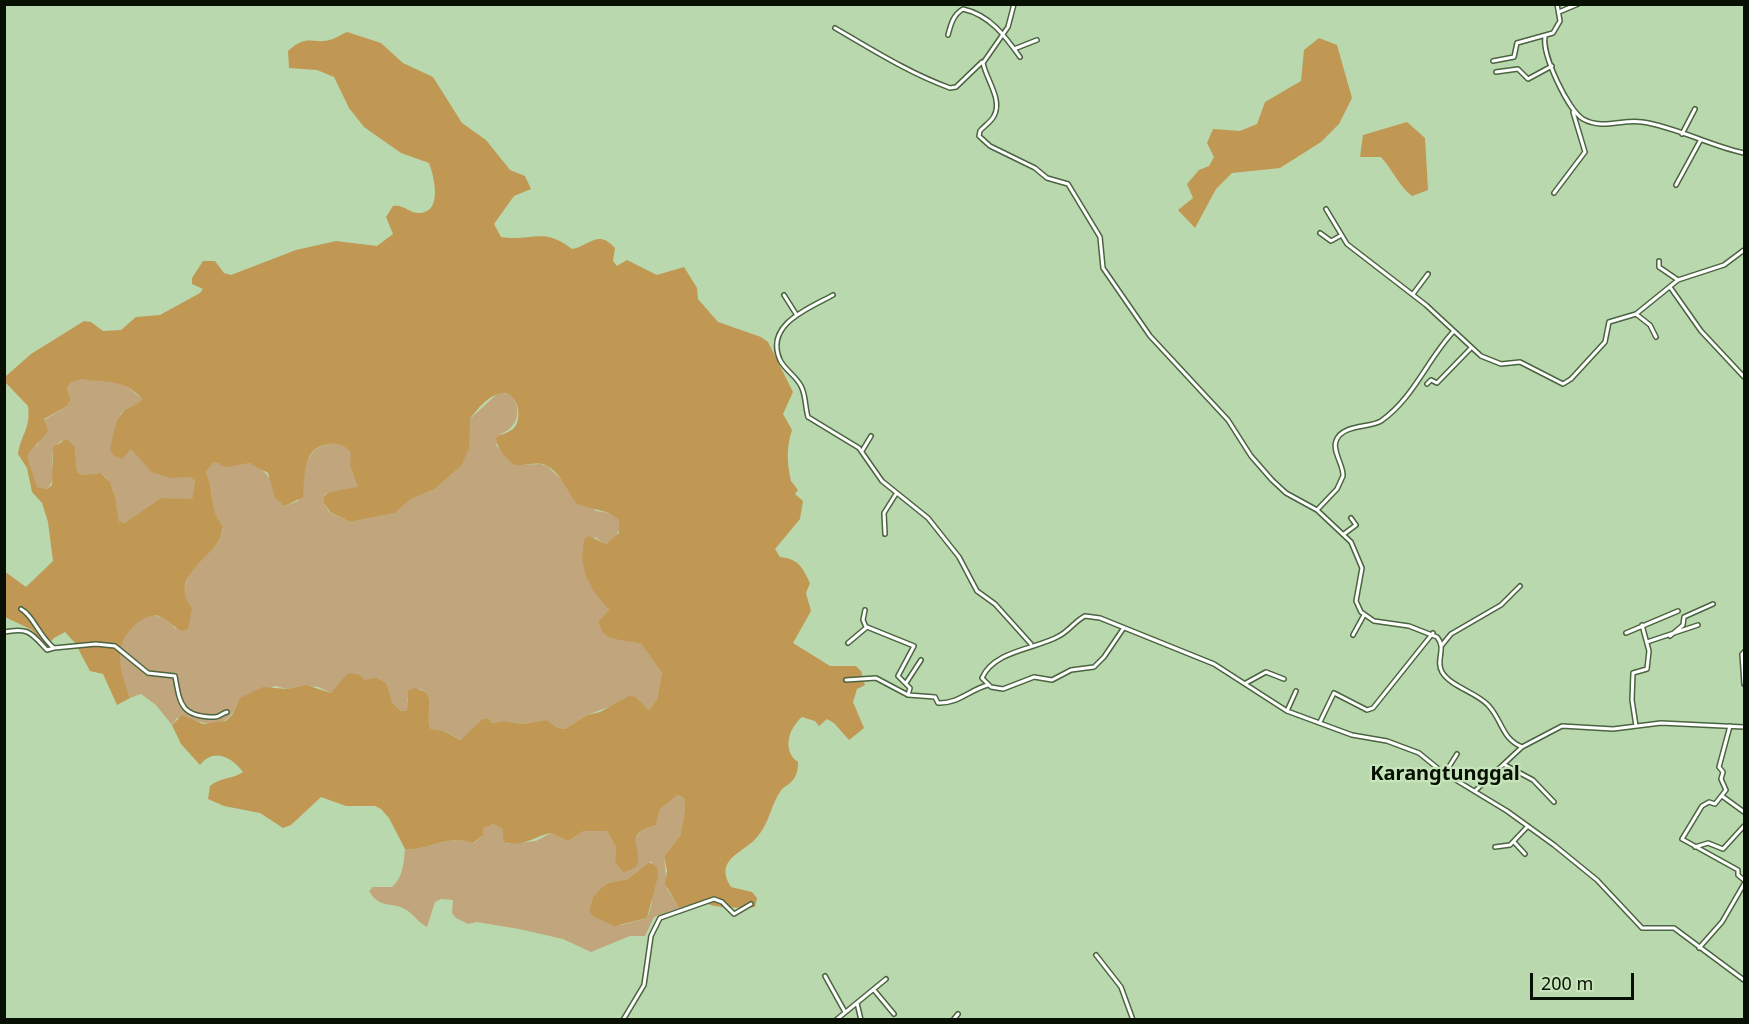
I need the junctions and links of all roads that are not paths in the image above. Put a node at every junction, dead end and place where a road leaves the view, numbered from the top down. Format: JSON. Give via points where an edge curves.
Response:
{"nodes":[{"id":1,"x":1014,"y":4,"type":"edge"},
{"id":2,"x":1557,"y":4,"type":"edge"},
{"id":3,"x":1578,"y":4,"type":"edge"},
{"id":4,"x":1559,"y":12,"type":"junction"},
{"id":5,"x":836,"y":28,"type":"dead end"},
{"id":6,"x":1003,"y":34,"type":"junction"},
{"id":7,"x":948,"y":35,"type":"dead end"},
{"id":8,"x":1545,"y":37,"type":"junction"},
{"id":9,"x":1037,"y":40,"type":"dead end"},
{"id":10,"x":1014,"y":49,"type":"junction"},
{"id":11,"x":1020,"y":57,"type":"dead end"},
{"id":12,"x":984,"y":61,"type":"junction"},
{"id":13,"x":1493,"y":61,"type":"dead end"},
{"id":14,"x":1552,"y":66,"type":"junction"},
{"id":15,"x":1496,"y":72,"type":"dead end"},
{"id":16,"x":1695,"y":109,"type":"dead end"},
{"id":17,"x":1573,"y":111,"type":"junction"},
{"id":18,"x":1682,"y":134,"type":"junction"},
{"id":19,"x":1700,"y":141,"type":"junction"},
{"id":20,"x":1744,"y":152,"type":"edge"},
{"id":21,"x":1676,"y":185,"type":"dead end"},
{"id":22,"x":1554,"y":193,"type":"dead end"},
{"id":23,"x":1326,"y":209,"type":"dead end"},
{"id":24,"x":1320,"y":233,"type":"dead end"},
{"id":25,"x":1340,"y":236,"type":"junction"},
{"id":26,"x":1744,"y":250,"type":"edge"},
{"id":27,"x":1659,"y":261,"type":"dead end"},
{"id":28,"x":1428,"y":274,"type":"dead end"},
{"id":29,"x":1678,"y":280,"type":"junction"},
{"id":30,"x":1671,"y":287,"type":"junction"},
{"id":31,"x":784,"y":294,"type":"dead end"},
{"id":32,"x":1413,"y":294,"type":"junction"},
{"id":33,"x":833,"y":296,"type":"dead end"},
{"id":34,"x":796,"y":314,"type":"junction"},
{"id":35,"x":1636,"y":314,"type":"junction"},
{"id":36,"x":1453,"y":332,"type":"junction"},
{"id":37,"x":1656,"y":337,"type":"dead end"},
{"id":38,"x":1472,"y":348,"type":"junction"},
{"id":39,"x":1744,"y":378,"type":"edge"},
{"id":40,"x":1427,"y":384,"type":"dead end"},
{"id":41,"x":871,"y":436,"type":"dead end"},
{"id":42,"x":862,"y":451,"type":"junction"},
{"id":43,"x":896,"y":494,"type":"junction"},
{"id":44,"x":1317,"y":510,"type":"junction"},
{"id":45,"x":1351,"y":518,"type":"dead end"},
{"id":46,"x":885,"y":534,"type":"dead end"},
{"id":47,"x":1344,"y":534,"type":"junction"},
{"id":48,"x":1520,"y":586,"type":"dead end"},
{"id":49,"x":1713,"y":604,"type":"dead end"},
{"id":50,"x":21,"y":609,"type":"dead end"},
{"id":51,"x":865,"y":610,"type":"dead end"},
{"id":52,"x":1678,"y":612,"type":"dead end"},
{"id":53,"x":1364,"y":615,"type":"junction"},
{"id":54,"x":1642,"y":625,"type":"junction"},
{"id":55,"x":1698,"y":625,"type":"dead end"},
{"id":56,"x":866,"y":627,"type":"junction"},
{"id":57,"x":1123,"y":629,"type":"junction"},
{"id":58,"x":4,"y":632,"type":"edge"},
{"id":59,"x":1433,"y":633,"type":"junction"},
{"id":60,"x":1626,"y":633,"type":"dead end"},
{"id":61,"x":1353,"y":635,"type":"dead end"},
{"id":62,"x":1670,"y":636,"type":"junction"},
{"id":63,"x":1647,"y":642,"type":"junction"},
{"id":64,"x":848,"y":643,"type":"dead end"},
{"id":65,"x":1032,"y":645,"type":"junction"},
{"id":66,"x":1442,"y":645,"type":"junction"},
{"id":67,"x":54,"y":648,"type":"junction"},
{"id":68,"x":1744,"y":652,"type":"edge"},
{"id":69,"x":921,"y":660,"type":"dead end"},
{"id":70,"x":1284,"y":679,"type":"dead end"},
{"id":71,"x":846,"y":680,"type":"dead end"},
{"id":72,"x":906,"y":683,"type":"junction"},
{"id":73,"x":1244,"y":684,"type":"junction"},
{"id":74,"x":1744,"y":684,"type":"edge"},
{"id":75,"x":988,"y":685,"type":"junction"},
{"id":76,"x":1296,"y":691,"type":"dead end"},
{"id":77,"x":908,"y":695,"type":"junction"},
{"id":78,"x":1287,"y":711,"type":"junction"},
{"id":79,"x":228,"y":712,"type":"dead end"},
{"id":80,"x":1320,"y":722,"type":"junction"},
{"id":81,"x":1636,"y":726,"type":"junction"},
{"id":82,"x":1730,"y":726,"type":"junction"},
{"id":83,"x":1744,"y":727,"type":"edge"},
{"id":84,"x":1522,"y":747,"type":"junction"},
{"id":85,"x":1457,"y":754,"type":"dead end"},
{"id":86,"x":1505,"y":765,"type":"junction"},
{"id":87,"x":1444,"y":773,"type":"junction"},
{"id":88,"x":1475,"y":791,"type":"junction"},
{"id":89,"x":1722,"y":796,"type":"junction"},
{"id":90,"x":1554,"y":802,"type":"dead end"},
{"id":91,"x":1744,"y":812,"type":"edge"},
{"id":92,"x":1528,"y":826,"type":"junction"},
{"id":93,"x":1744,"y":826,"type":"edge"},
{"id":94,"x":1514,"y":842,"type":"junction"},
{"id":95,"x":1495,"y":847,"type":"dead end"},
{"id":96,"x":1695,"y":847,"type":"junction"},
{"id":97,"x":1525,"y":854,"type":"dead end"},
{"id":98,"x":1744,"y":882,"type":"edge"},
{"id":99,"x":751,"y":904,"type":"dead end"},
{"id":100,"x":1699,"y":948,"type":"junction"},
{"id":101,"x":1096,"y":955,"type":"dead end"},
{"id":102,"x":825,"y":976,"type":"dead end"},
{"id":103,"x":886,"y":979,"type":"dead end"},
{"id":104,"x":1744,"y":980,"type":"edge"},
{"id":105,"x":874,"y":990,"type":"junction"},
{"id":106,"x":857,"y":1003,"type":"junction"},
{"id":107,"x":845,"y":1012,"type":"junction"},
{"id":108,"x":894,"y":1014,"type":"dead end"},
{"id":109,"x":957,"y":1014,"type":"dead end"},
{"id":110,"x":623,"y":1020,"type":"edge"},
{"id":111,"x":836,"y":1020,"type":"edge"},
{"id":112,"x":861,"y":1020,"type":"edge"},
{"id":113,"x":953,"y":1020,"type":"edge"},
{"id":114,"x":1133,"y":1020,"type":"edge"}],
"edges":[{"from":1,"to":6,"type":"street","via":[[1010,24]]},
{"from":2,"to":4,"type":"street"},
{"from":3,"to":4,"type":"street"},
{"from":4,"to":8,"type":"street","via":[[1557,29]]},
{"from":5,"to":12,"type":"street","via":[[897,66],[950,88]]},
{"from":6,"to":7,"type":"street","via":[[989,20],[963,9],[952,20]]},
{"from":6,"to":10,"type":"street"},
{"from":6,"to":12,"type":"street"},
{"from":8,"to":13,"type":"street","via":[[1517,43],[1514,57]]},
{"from":8,"to":14,"type":"street"},
{"from":9,"to":10,"type":"street"},
{"from":10,"to":11,"type":"street"},
{"from":12,"to":44,"type":"street","via":[[996,108],[980,136],[990,146],[1047,178],[1068,184],[1100,237],[1103,268],[1150,336],[1228,420],[1272,480],[1286,493]]},
{"from":14,"to":15,"type":"street","via":[[1526,79],[1518,69]]},
{"from":14,"to":17,"type":"street"},
{"from":16,"to":18,"type":"street"},
{"from":17,"to":18,"type":"street","via":[[1597,124],[1640,122]]},
{"from":17,"to":22,"type":"street","via":[[1585,152]]},
{"from":18,"to":19,"type":"street"},
{"from":19,"to":20,"type":"street"},
{"from":19,"to":21,"type":"street"},
{"from":23,"to":25,"type":"street"},
{"from":24,"to":25,"type":"street","via":[[1332,241]]},
{"from":25,"to":32,"type":"street"},
{"from":26,"to":29,"type":"street","via":[[1727,264]]},
{"from":27,"to":29,"type":"street","via":[[1659,267]]},
{"from":28,"to":32,"type":"street"},
{"from":29,"to":30,"type":"street"},
{"from":30,"to":35,"type":"street"},
{"from":30,"to":39,"type":"street","via":[[1701,331]]},
{"from":31,"to":34,"type":"street"},
{"from":32,"to":36,"type":"street"},
{"from":33,"to":34,"type":"street"},
{"from":34,"to":42,"type":"street","via":[[780,334],[780,360],[802,388],[809,419]]},
{"from":35,"to":37,"type":"street","via":[[1650,325]]},
{"from":35,"to":38,"type":"street","via":[[1608,322],[1605,342],[1566,383],[1520,362],[1492,361]]},
{"from":36,"to":38,"type":"street"},
{"from":36,"to":44,"type":"street","via":[[1398,407],[1378,423],[1362,425],[1338,438],[1335,443],[1343,476],[1337,489]]},
{"from":38,"to":40,"type":"street","via":[[1437,383],[1430,380]]},
{"from":41,"to":42,"type":"street"},
{"from":42,"to":43,"type":"street"},
{"from":43,"to":46,"type":"street","via":[[884,513]]},
{"from":43,"to":65,"type":"street","via":[[928,518],[959,557],[977,591],[995,604]]},
{"from":44,"to":47,"type":"street"},
{"from":45,"to":47,"type":"street","via":[[1356,525]]},
{"from":47,"to":53,"type":"street","via":[[1362,564],[1356,601]]},
{"from":48,"to":66,"type":"street","via":[[1498,608],[1459,629]]},
{"from":49,"to":62,"type":"street","via":[[1683,617],[1683,625]]},
{"from":50,"to":67,"type":"street"},
{"from":51,"to":56,"type":"street"},
{"from":52,"to":54,"type":"street"},
{"from":53,"to":59,"type":"street","via":[[1374,621]]},
{"from":53,"to":61,"type":"street"},
{"from":54,"to":60,"type":"street"},
{"from":54,"to":63,"type":"street"},
{"from":55,"to":62,"type":"street"},
{"from":56,"to":64,"type":"street"},
{"from":56,"to":72,"type":"street","via":[[914,646],[898,676]]},
{"from":57,"to":65,"type":"street","via":[[1085,616],[1059,636]]},
{"from":57,"to":73,"type":"street","via":[[1198,657]]},
{"from":57,"to":75,"type":"street","via":[[1094,666],[1071,670],[1052,680],[1034,676],[1006,688]]},
{"from":58,"to":67,"type":"street","via":[[21,629],[32,633],[47,650]]},
{"from":59,"to":66,"type":"street"},
{"from":59,"to":80,"type":"street","via":[[1373,708],[1367,710],[1334,693]]},
{"from":62,"to":63,"type":"street"},
{"from":63,"to":81,"type":"street","via":[[1647,669],[1633,673]]},
{"from":65,"to":75,"type":"street","via":[[987,671],[982,678]]},
{"from":66,"to":84,"type":"street","via":[[1443,674],[1487,704],[1509,740]]},
{"from":67,"to":79,"type":"street","via":[[115,646],[148,673],[175,676],[177,698],[190,712],[217,717]]},
{"from":68,"to":74,"type":"street"},
{"from":69,"to":72,"type":"street"},
{"from":70,"to":73,"type":"street","via":[[1266,672]]},
{"from":71,"to":77,"type":"street","via":[[876,678]]},
{"from":72,"to":77,"type":"street","via":[[910,688]]},
{"from":73,"to":78,"type":"street"},
{"from":75,"to":77,"type":"street","via":[[955,702],[938,703],[935,697]]},
{"from":76,"to":78,"type":"street"},
{"from":78,"to":80,"type":"street"},
{"from":80,"to":87,"type":"street","via":[[1359,737],[1410,748]]},
{"from":81,"to":82,"type":"street"},
{"from":81,"to":84,"type":"street","via":[[1565,726]]},
{"from":82,"to":83,"type":"street"},
{"from":82,"to":89,"type":"street","via":[[1719,767],[1726,790]]},
{"from":84,"to":86,"type":"street"},
{"from":85,"to":87,"type":"street"},
{"from":86,"to":88,"type":"street"},
{"from":86,"to":90,"type":"street","via":[[1539,784]]},
{"from":87,"to":88,"type":"street"},
{"from":88,"to":92,"type":"street"},
{"from":89,"to":91,"type":"street"},
{"from":89,"to":96,"type":"street","via":[[1715,804],[1702,806],[1682,838]]},
{"from":92,"to":94,"type":"street"},
{"from":92,"to":100,"type":"street","via":[[1597,880],[1640,926],[1674,928]]},
{"from":93,"to":96,"type":"street","via":[[1723,849],[1708,843]]},
{"from":94,"to":95,"type":"street"},
{"from":94,"to":97,"type":"street"},
{"from":96,"to":98,"type":"street","via":[[1738,870]]},
{"from":98,"to":100,"type":"street","via":[[1722,922]]},
{"from":99,"to":110,"type":"street","via":[[734,914],[714,899],[660,918],[651,936],[645,982]]},
{"from":100,"to":104,"type":"street"},
{"from":101,"to":114,"type":"street","via":[[1121,987]]},
{"from":102,"to":107,"type":"street"},
{"from":103,"to":105,"type":"street"},
{"from":105,"to":106,"type":"street"},
{"from":105,"to":108,"type":"street"},
{"from":106,"to":107,"type":"street"},
{"from":106,"to":112,"type":"street"},
{"from":107,"to":111,"type":"street"},
{"from":109,"to":113,"type":"street"}]}
